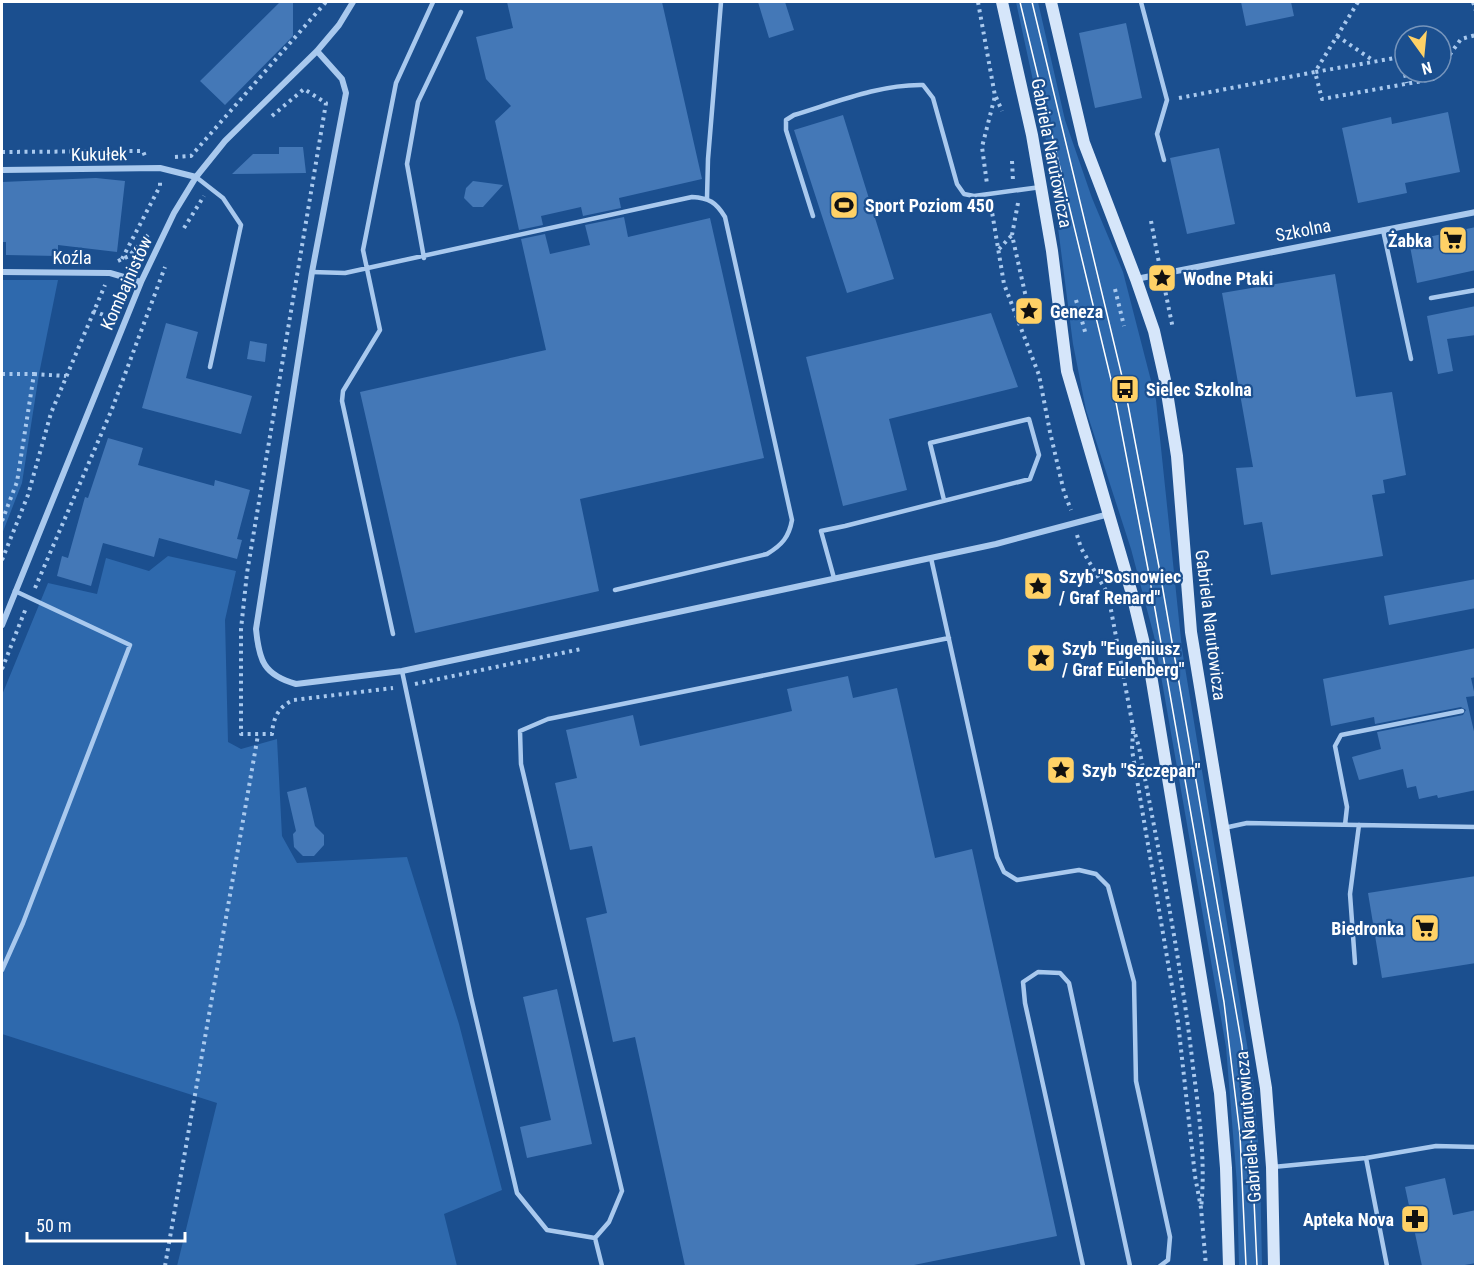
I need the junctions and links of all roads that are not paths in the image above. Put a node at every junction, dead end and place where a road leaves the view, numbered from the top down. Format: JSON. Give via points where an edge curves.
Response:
{"nodes":[{"id":1,"x":353,"y":2,"type":"edge"},
{"id":2,"x":433,"y":2,"type":"edge"},
{"id":3,"x":721,"y":2,"type":"edge"},
{"id":4,"x":1002,"y":2,"type":"edge"},
{"id":5,"x":1051,"y":2,"type":"edge"},
{"id":6,"x":1142,"y":2,"type":"edge"},
{"id":7,"x":460,"y":12,"type":"dead end"},
{"id":8,"x":317,"y":51,"type":"junction"},
{"id":9,"x":1164,"y":160,"type":"dead end"},
{"id":10,"x":2,"y":170,"type":"edge"},
{"id":11,"x":196,"y":177,"type":"junction"},
{"id":12,"x":1041,"y":187,"type":"junction"},
{"id":13,"x":707,"y":198,"type":"junction"},
{"id":14,"x":1476,"y":212,"type":"edge"},
{"id":15,"x":813,"y":216,"type":"dead end"},
{"id":16,"x":1383,"y":230,"type":"junction"},
{"id":17,"x":424,"y":258,"type":"junction"},
{"id":18,"x":367,"y":269,"type":"junction"},
{"id":19,"x":2,"y":272,"type":"edge"},
{"id":20,"x":312,"y":272,"type":"junction"},
{"id":21,"x":1136,"y":279,"type":"junction"},
{"id":22,"x":141,"y":282,"type":"junction"},
{"id":23,"x":1476,"y":291,"type":"edge"},
{"id":24,"x":1431,"y":298,"type":"dead end"},
{"id":25,"x":1411,"y":359,"type":"dead end"},
{"id":26,"x":210,"y":367,"type":"dead end"},
{"id":27,"x":944,"y":501,"type":"junction"},
{"id":28,"x":1110,"y":514,"type":"junction"},
{"id":29,"x":931,"y":558,"type":"junction"},
{"id":30,"x":834,"y":579,"type":"junction"},
{"id":31,"x":615,"y":590,"type":"dead end"},
{"id":32,"x":15,"y":591,"type":"junction"},
{"id":33,"x":2,"y":625,"type":"edge"},
{"id":34,"x":393,"y":633,"type":"dead end"},
{"id":35,"x":949,"y":638,"type":"junction"},
{"id":36,"x":402,"y":670,"type":"junction"},
{"id":37,"x":1462,"y":711,"type":"dead end"},
{"id":38,"x":1345,"y":825,"type":"junction"},
{"id":39,"x":1359,"y":825,"type":"junction"},
{"id":40,"x":1476,"y":827,"type":"edge"},
{"id":41,"x":1224,"y":828,"type":"junction"},
{"id":42,"x":1355,"y":963,"type":"dead end"},
{"id":43,"x":2,"y":970,"type":"edge"},
{"id":44,"x":1476,"y":1147,"type":"edge"},
{"id":45,"x":1366,"y":1158,"type":"junction"},
{"id":46,"x":1272,"y":1167,"type":"junction"},
{"id":47,"x":595,"y":1239,"type":"junction"},
{"id":48,"x":603,"y":1266,"type":"edge"},
{"id":49,"x":1083,"y":1266,"type":"edge"},
{"id":50,"x":1130,"y":1266,"type":"edge"},
{"id":51,"x":1160,"y":1266,"type":"edge"},
{"id":52,"x":1228,"y":1266,"type":"edge"},
{"id":53,"x":1274,"y":1266,"type":"edge"},
{"id":54,"x":1387,"y":1266,"type":"edge"}],
"edges":[{"from":1,"to":8,"type":"street","name":"Kombajnistów"},
{"from":2,"to":18,"type":"lane","via":[[396,83],[363,250]]},
{"from":3,"to":13,"type":"lane"},
{"from":4,"to":12,"type":"street","name":"Gabriela Narutowicza"},
{"from":5,"to":21,"type":"street","name":"Gabriela Narutowicza","via":[[1084,143]]},
{"from":6,"to":9,"type":"lane","via":[[1167,100],[1157,134]]},
{"from":7,"to":17,"type":"lane","via":[[418,102],[407,164]]},
{"from":8,"to":11,"type":"street","name":"Kombajnistów","via":[[237,127]]},
{"from":8,"to":20,"type":"street","via":[[342,79],[346,93]]},
{"from":10,"to":11,"type":"street","name":"Kukułek","via":[[160,168]]},
{"from":11,"to":22,"type":"street","name":"Kombajnistów"},
{"from":11,"to":26,"type":"lane","via":[[223,198],[241,225]]},
{"from":12,"to":15,"type":"lane","via":[[964,194],[957,184],[933,98],[922,85],[905,85],[850,98],[786,120]]},
{"from":12,"to":28,"type":"street","name":"Gabriela Narutowicza","via":[[1067,371]]},
{"from":13,"to":17,"type":"lane","via":[[692,197]]},
{"from":13,"to":31,"type":"lane","via":[[725,217],[792,520],[789,533],[781,546],[767,554]]},
{"from":14,"to":16,"type":"street","name":"Szkolna"},
{"from":16,"to":21,"type":"street","name":"Szkolna"},
{"from":16,"to":25,"type":"lane"},
{"from":17,"to":18,"type":"lane"},
{"from":18,"to":20,"type":"lane"},
{"from":18,"to":34,"type":"lane","via":[[380,330],[351,375],[342,401]]},
{"from":19,"to":22,"type":"street","name":"Koźla","via":[[110,273]]},
{"from":20,"to":36,"type":"street","via":[[256,629],[257,647],[270,673],[296,684]]},
{"from":21,"to":41,"type":"street","name":"Gabriela Narutowicza","via":[[1165,380],[1177,456],[1191,632]]},
{"from":22,"to":32,"type":"street","name":"Kombajnistów"},
{"from":23,"to":24,"type":"lane"},
{"from":27,"to":27,"type":"lane","via":[[1030,479],[1039,455],[1029,419],[930,443]]},
{"from":27,"to":30,"type":"lane","via":[[821,531]]},
{"from":28,"to":29,"type":"street"},
{"from":28,"to":52,"type":"street","name":"Gabriela Narutowicza","via":[[1150,669],[1220,1093]]},
{"from":29,"to":30,"type":"street"},
{"from":29,"to":35,"type":"lane"},
{"from":30,"to":36,"type":"street"},
{"from":32,"to":33,"type":"street","name":"Kombajnistów"},
{"from":32,"to":43,"type":"lane","via":[[130,645]]},
{"from":35,"to":47,"type":"lane","via":[[549,718],[520,731],[521,764],[622,1191],[609,1222]]},
{"from":35,"to":51,"type":"lane","via":[[997,857],[1004,872],[1017,880],[1079,870],[1096,874],[1111,897],[1134,982],[1136,1081],[1170,1237],[1168,1260]]},
{"from":36,"to":47,"type":"lane","via":[[517,1193],[547,1230]]},
{"from":37,"to":38,"type":"lane","via":[[1341,735],[1335,746],[1347,807]]},
{"from":38,"to":39,"type":"lane"},
{"from":38,"to":41,"type":"lane","via":[[1247,823]]},
{"from":39,"to":40,"type":"lane"},
{"from":39,"to":42,"type":"lane","via":[[1350,894]]},
{"from":41,"to":46,"type":"street","name":"Gabriela Narutowicza","via":[[1266,1088]]},
{"from":44,"to":45,"type":"lane","via":[[1437,1146]]},
{"from":45,"to":46,"type":"lane"},
{"from":45,"to":54,"type":"lane"},
{"from":46,"to":53,"type":"street","name":"Gabriela Narutowicza"},
{"from":47,"to":48,"type":"lane"},
{"from":49,"to":50,"type":"lane","via":[[1025,1003],[1023,982],[1038,972],[1060,973],[1069,983]]}]}
